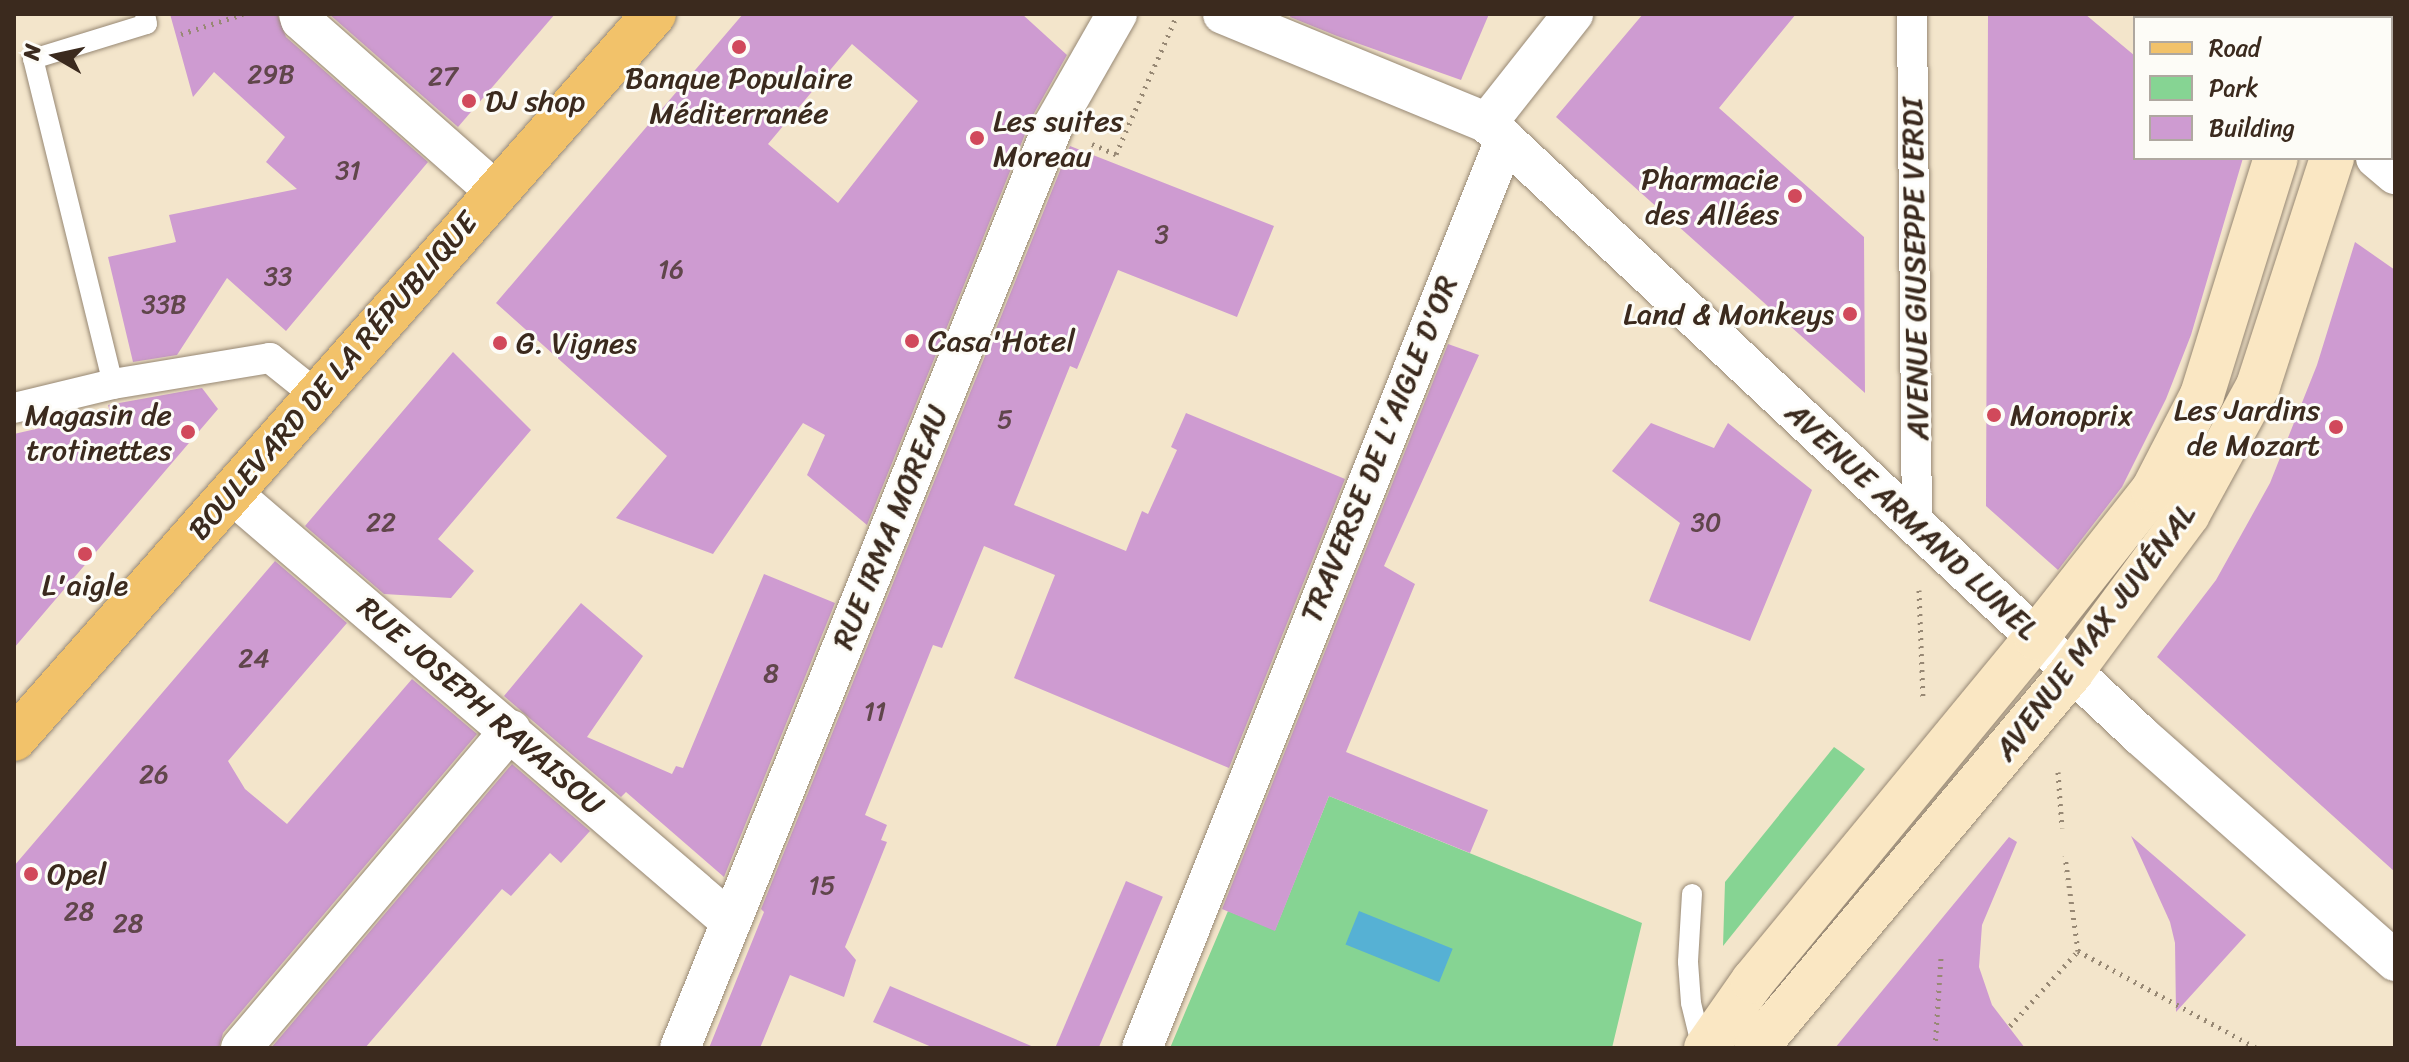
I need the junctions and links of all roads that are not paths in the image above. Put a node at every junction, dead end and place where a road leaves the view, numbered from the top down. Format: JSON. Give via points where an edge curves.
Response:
{"nodes":[{"id":1,"x":299,"y":14,"type":"edge"},
{"id":2,"x":654,"y":14,"type":"edge"},
{"id":3,"x":1117,"y":14,"type":"edge"},
{"id":4,"x":1223,"y":14,"type":"edge"},
{"id":5,"x":1573,"y":14,"type":"edge"},
{"id":6,"x":1912,"y":14,"type":"edge"},
{"id":7,"x":146,"y":19,"type":"edge"},
{"id":8,"x":1496,"y":132,"type":"junction"},
{"id":9,"x":2275,"y":160,"type":"edge"},
{"id":10,"x":2331,"y":160,"type":"edge"},
{"id":11,"x":2378,"y":160,"type":"edge"},
{"id":12,"x":2395,"y":174,"type":"edge"},
{"id":13,"x":495,"y":191,"type":"junction"},
{"id":14,"x":113,"y":384,"type":"junction"},
{"id":15,"x":315,"y":394,"type":"junction"},
{"id":16,"x":14,"y":408,"type":"edge"},
{"id":17,"x":230,"y":492,"type":"junction"},
{"id":18,"x":1917,"y":524,"type":"junction"},
{"id":19,"x":2036,"y":638,"type":"junction"},
{"id":20,"x":2072,"y":671,"type":"junction"},
{"id":21,"x":511,"y":730,"type":"junction"},
{"id":22,"x":14,"y":739,"type":"edge"},
{"id":23,"x":1692,"y":894,"type":"dead end"},
{"id":24,"x":730,"y":921,"type":"junction"},
{"id":25,"x":2395,"y":961,"type":"edge"},
{"id":26,"x":241,"y":1048,"type":"edge"},
{"id":27,"x":680,"y":1048,"type":"edge"},
{"id":28,"x":1142,"y":1048,"type":"edge"},
{"id":29,"x":1704,"y":1048,"type":"edge"},
{"id":30,"x":1756,"y":1048,"type":"edge"}],
"edges":[{"from":1,"to":13,"type":"street"},
{"from":2,"to":13,"type":"main road","name":"BOULEVARD DE LA RÉPUBLIQUE"},
{"from":3,"to":24,"type":"street","name":"RUE IRMA MOREAU","via":[[1053,126]]},
{"from":4,"to":8,"type":"street"},
{"from":5,"to":8,"type":"street","name":"TRAVERSE DE L'AIGLE D'OR"},
{"from":6,"to":18,"type":"street","name":"AVENUE GIUSEPPE VERDI"},
{"from":7,"to":14,"type":"lane","via":[[33,59]]},
{"from":8,"to":18,"type":"street","name":"AVENUE ARMAND LUNEL"},
{"from":8,"to":28,"type":"street","name":"TRAVERSE DE L'AIGLE D'OR"},
{"from":9,"to":19,"type":"main road","name":"AVENUE MAX JUVÉNAL","via":[[2202,395],[2153,490]]},
{"from":10,"to":20,"type":"main road","name":"AVENUE MAX JUVÉNAL","via":[[2258,386],[2188,514]]},
{"from":11,"to":12,"type":"street"},
{"from":13,"to":15,"type":"main road","name":"BOULEVARD DE LA RÉPUBLIQUE"},
{"from":14,"to":15,"type":"street","via":[[270,358]]},
{"from":14,"to":16,"type":"street"},
{"from":15,"to":17,"type":"main road","name":"BOULEVARD DE LA RÉPUBLIQUE"},
{"from":17,"to":21,"type":"street","name":"RUE JOSEPH RAVAISOU"},
{"from":17,"to":22,"type":"main road","name":"BOULEVARD DE LA RÉPUBLIQUE"},
{"from":18,"to":19,"type":"street","name":"AVENUE ARMAND LUNEL"},
{"from":19,"to":20,"type":"street","name":"AVENUE ARMAND LUNEL"},
{"from":19,"to":29,"type":"main road","name":"AVENUE MAX JUVÉNAL","via":[[1753,981]]},
{"from":20,"to":25,"type":"street","name":"AVENUE ARMAND LUNEL"},
{"from":20,"to":30,"type":"main road","name":"AVENUE MAX JUVÉNAL"},
{"from":21,"to":24,"type":"street","name":"RUE JOSEPH RAVAISOU"},
{"from":21,"to":26,"type":"street"},
{"from":23,"to":29,"type":"lane","via":[[1691,1003]]},
{"from":24,"to":27,"type":"street","name":"RUE IRMA MOREAU"}]}
